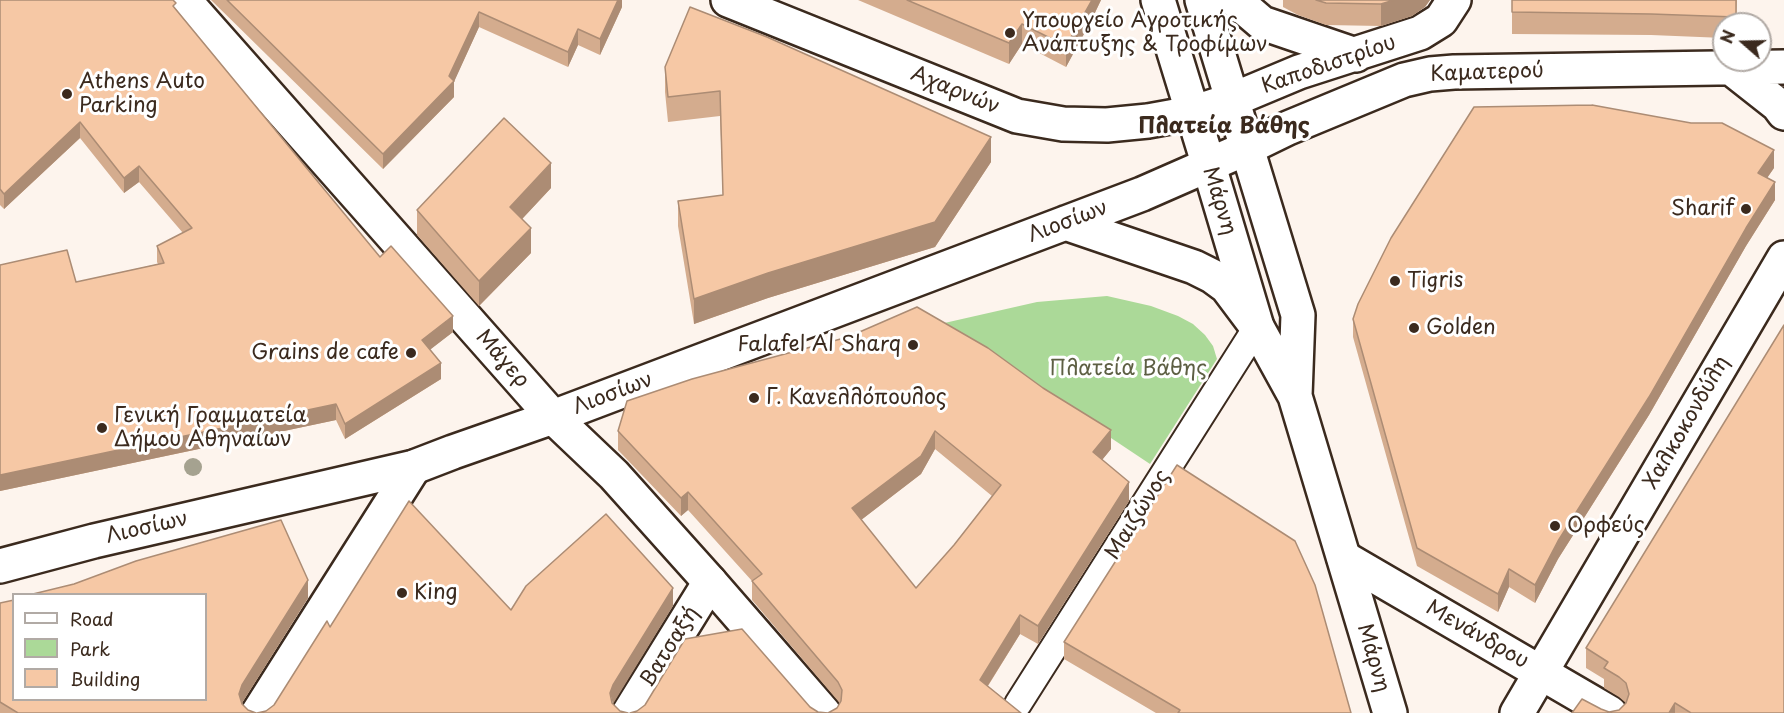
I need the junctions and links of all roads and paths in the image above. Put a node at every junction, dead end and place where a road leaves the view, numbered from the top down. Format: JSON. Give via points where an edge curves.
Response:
{"nodes":[{"id":1,"x":184,"y":0,"type":"edge"},
{"id":2,"x":728,"y":0,"type":"edge"},
{"id":3,"x":1158,"y":0,"type":"edge"},
{"id":4,"x":1202,"y":0,"type":"edge"},
{"id":5,"x":1234,"y":0,"type":"edge"},
{"id":6,"x":1454,"y":0,"type":"edge"},
{"id":7,"x":1356,"y":55,"type":"junction"},
{"id":8,"x":1712,"y":68,"type":"edge"},
{"id":9,"x":1736,"y":72,"type":"edge"},
{"id":10,"x":1232,"y":100,"type":"junction"},
{"id":11,"x":1784,"y":113,"type":"edge"},
{"id":12,"x":1192,"y":114,"type":"junction"},
{"id":13,"x":1247,"y":148,"type":"junction"},
{"id":14,"x":1209,"y":165,"type":"junction"},
{"id":15,"x":1065,"y":223,"type":"junction"},
{"id":16,"x":1784,"y":258,"type":"edge"},
{"id":17,"x":1257,"y":327,"type":"junction"},
{"id":18,"x":1295,"y":396,"type":"junction"},
{"id":19,"x":553,"y":417,"type":"junction"},
{"id":20,"x":414,"y":467,"type":"junction"},
{"id":21,"x":1344,"y":558,"type":"junction"},
{"id":22,"x":0,"y":566,"type":"edge"},
{"id":23,"x":710,"y":582,"type":"junction"},
{"id":24,"x":1541,"y":672,"type":"junction"},
{"id":25,"x":1018,"y":704,"type":"dead end"},
{"id":26,"x":258,"y":713,"type":"edge"},
{"id":27,"x":629,"y":713,"type":"edge"},
{"id":28,"x":824,"y":713,"type":"edge"},
{"id":29,"x":1390,"y":713,"type":"edge"},
{"id":30,"x":1517,"y":713,"type":"edge"},
{"id":31,"x":1610,"y":713,"type":"edge"}],
"edges":[{"from":1,"to":19,"type":"main road","name":"Μάγερ"},
{"from":2,"to":12,"type":"main road","name":"Αχαρνών","via":[[1017,116],[1063,124],[1107,125]]},
{"from":3,"to":12,"type":"main road","name":"Μάρνη"},
{"from":4,"to":10,"type":"main road","name":"Μάρνη"},
{"from":5,"to":7,"type":"main road","via":[[1262,23]]},
{"from":6,"to":7,"type":"main road","name":"Καποδιστρίου","via":[[1441,20],[1428,29]]},
{"from":7,"to":10,"type":"main road","name":"Καποδιστρίου","via":[[1299,72]]},
{"from":8,"to":13,"type":"main road","name":"Καματερού","via":[[1430,74],[1404,80]]},
{"from":9,"to":11,"type":"main road"},
{"from":10,"to":12,"type":"main road","name":"Καποδιστρίου"},
{"from":10,"to":13,"type":"main road","name":"Μάρνη"},
{"from":12,"to":14,"type":"main road","name":"Μάρνη"},
{"from":13,"to":14,"type":"main road","name":"Καματερού"},
{"from":13,"to":18,"type":"main road","name":"Μάρνη","via":[[1298,315]]},
{"from":14,"to":15,"type":"main road","name":"Λιοσίων"},
{"from":14,"to":17,"type":"main road","name":"Μάρνη"},
{"from":15,"to":17,"type":"main road","via":[[1212,276],[1227,287]]},
{"from":15,"to":19,"type":"main road","name":"Λιοσίων"},
{"from":16,"to":24,"type":"main road","name":"Χαλκοκονδύλη"},
{"from":17,"to":18,"type":"main road","name":"Μάρνη"},
{"from":17,"to":25,"type":"street","name":"Μαιζώνος"},
{"from":18,"to":21,"type":"main road","name":"Μάρνη"},
{"from":19,"to":20,"type":"main road","name":"Λιοσίων"},
{"from":19,"to":23,"type":"main road","name":"Μάγερ","via":[[614,476]]},
{"from":20,"to":22,"type":"main road","name":"Λιοσίων"},
{"from":20,"to":26,"type":"main road"},
{"from":21,"to":24,"type":"main road","name":"Μενάνδρου"},
{"from":21,"to":29,"type":"main road","name":"Μάρνη"},
{"from":23,"to":27,"type":"main road","name":"Βατσαξή"},
{"from":23,"to":28,"type":"main road","name":"Μάγερ"},
{"from":24,"to":30,"type":"main road","name":"Χαλκοκονδύλη"},
{"from":24,"to":31,"type":"main road","name":"Μενάνδρου"}]}
